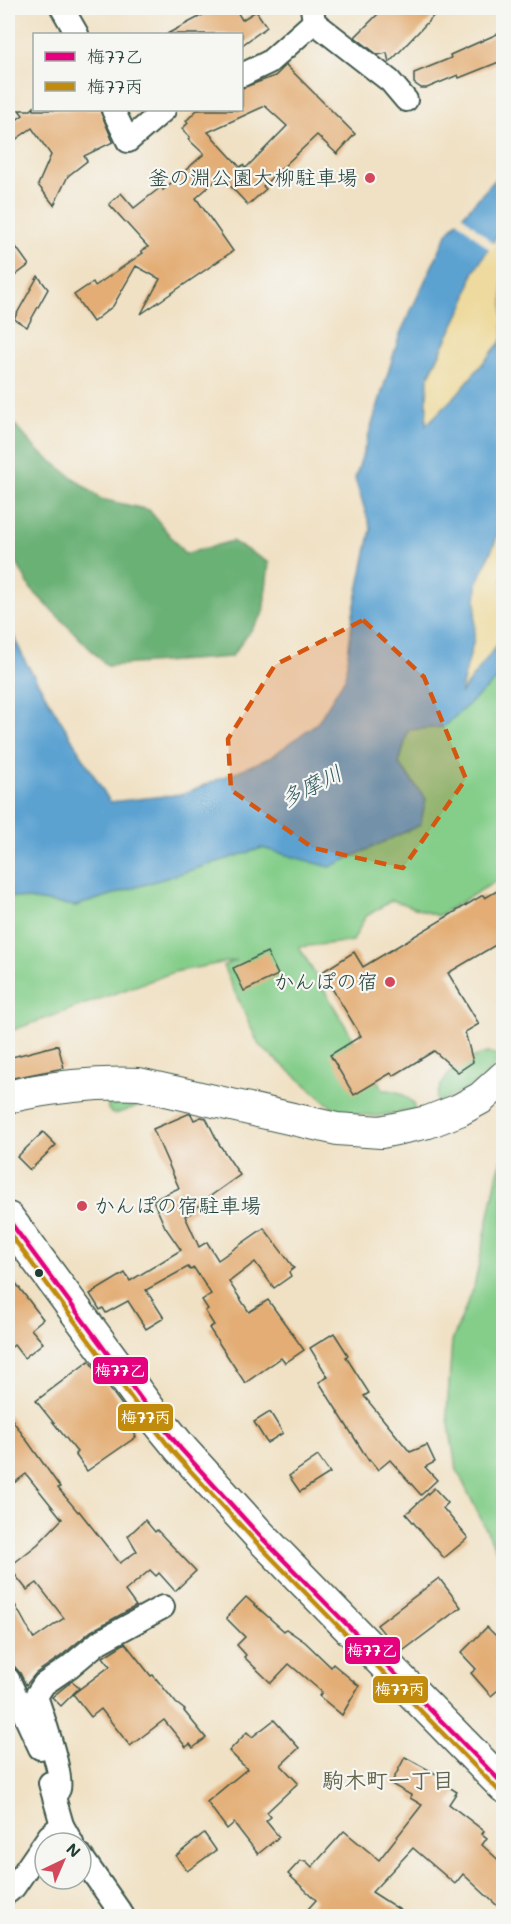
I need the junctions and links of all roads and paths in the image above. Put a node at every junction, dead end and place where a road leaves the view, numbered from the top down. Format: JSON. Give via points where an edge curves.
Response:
{"nodes":[{"id":1,"x":62,"y":8,"type":"edge"},
{"id":2,"x":313,"y":14,"type":"edge"},
{"id":3,"x":76,"y":33,"type":"edge"},
{"id":4,"x":243,"y":75,"type":"edge"},
{"id":5,"x":406,"y":100,"type":"dead end"},
{"id":6,"x":114,"y":111,"type":"edge"},
{"id":7,"x":163,"y":111,"type":"edge"},
{"id":8,"x":504,"y":1077,"type":"edge"},
{"id":9,"x":8,"y":1097,"type":"edge"},
{"id":10,"x":8,"y":1219,"type":"edge"},
{"id":11,"x":164,"y":1607,"type":"dead end"},
{"id":12,"x":8,"y":1679,"type":"edge"},
{"id":13,"x":504,"y":1786,"type":"edge"},
{"id":14,"x":54,"y":1796,"type":"junction"},
{"id":15,"x":66,"y":1831,"type":"edge"},
{"id":16,"x":33,"y":1859,"type":"edge"},
{"id":17,"x":93,"y":1873,"type":"edge"},
{"id":18,"x":8,"y":1892,"type":"edge"},
{"id":19,"x":123,"y":1917,"type":"edge"}],
"edges":[{"from":1,"to":3,"type":"street"},
{"from":2,"to":4,"type":"street","via":[[269,62]]},
{"from":2,"to":5,"type":"street","via":[[390,81]]},
{"from":6,"to":7,"type":"street","via":[[128,141]]},
{"from":8,"to":9,"type":"street","via":[[486,1095],[459,1110],[428,1122],[381,1131],[337,1129],[139,1084],[31,1091]]},
{"from":10,"to":13,"type":"highway","via":[[150,1411],[188,1456],[266,1542]]},
{"from":11,"to":14,"type":"street","via":[[99,1642],[44,1684],[36,1696],[60,1782]]},
{"from":12,"to":14,"type":"street","via":[[40,1747]]},
{"from":14,"to":15,"type":"street"},
{"from":16,"to":18,"type":"street"},
{"from":17,"to":19,"type":"street"}]}
